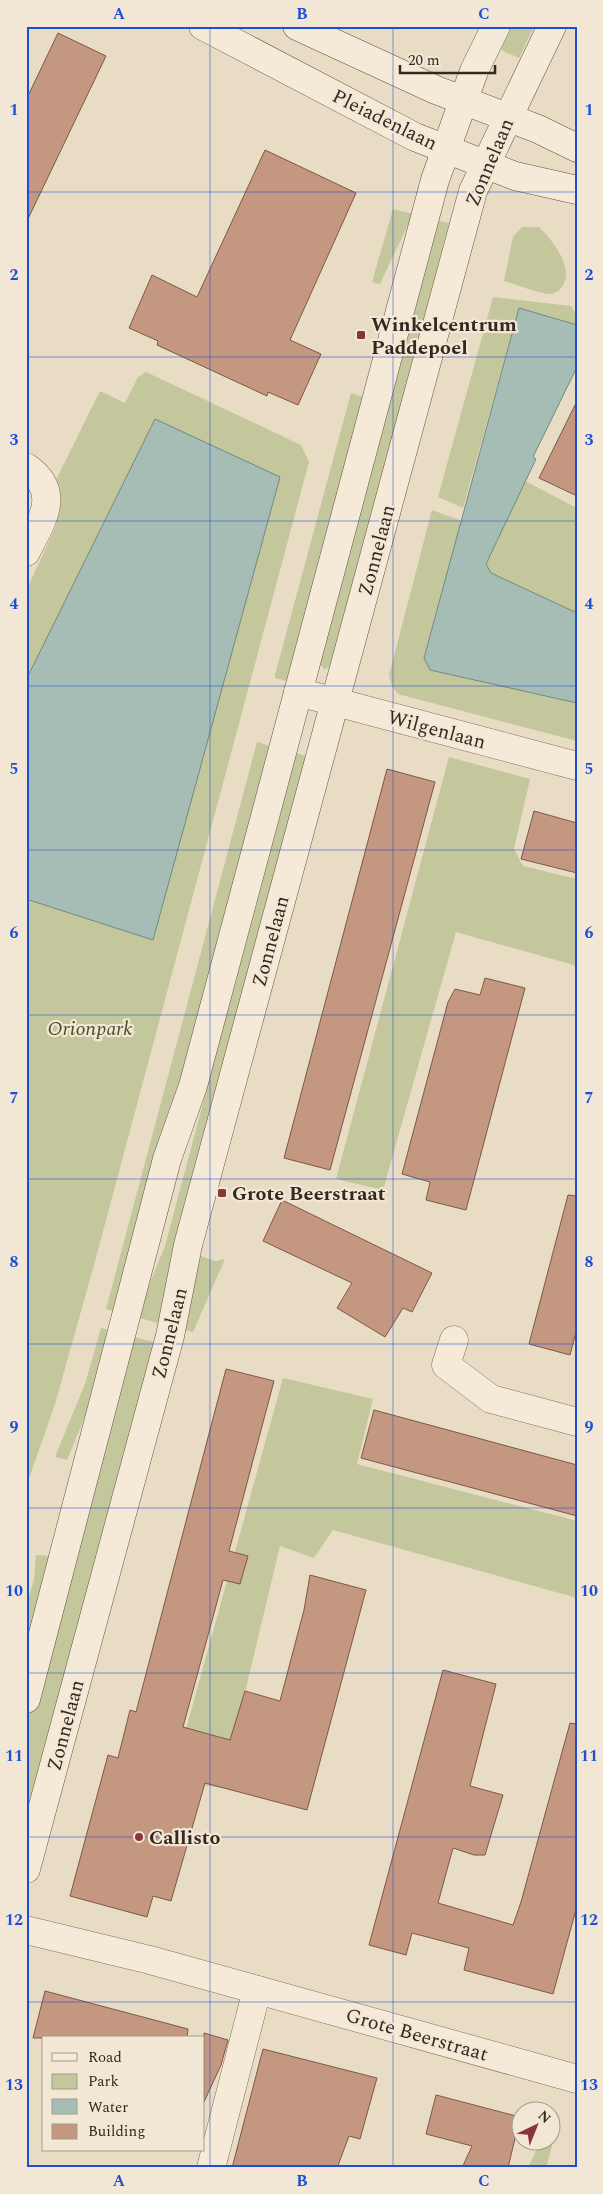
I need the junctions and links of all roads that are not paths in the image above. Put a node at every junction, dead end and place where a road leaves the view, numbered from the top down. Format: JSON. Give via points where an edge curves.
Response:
{"nodes":[{"id":1,"x":203,"y":26,"type":"edge"},
{"id":2,"x":297,"y":26,"type":"edge"},
{"id":3,"x":496,"y":26,"type":"edge"},
{"id":4,"x":552,"y":26,"type":"edge"},
{"id":5,"x":463,"y":100,"type":"junction"},
{"id":6,"x":507,"y":118,"type":"junction"},
{"id":7,"x":577,"y":148,"type":"edge"},
{"id":8,"x":446,"y":149,"type":"junction"},
{"id":9,"x":486,"y":165,"type":"junction"},
{"id":10,"x":577,"y":190,"type":"edge"},
{"id":11,"x":31,"y":470,"type":"edge"},
{"id":12,"x":26,"y":552,"type":"edge"},
{"id":13,"x":298,"y":692,"type":"junction"},
{"id":14,"x":335,"y":702,"type":"junction"},
{"id":15,"x":577,"y":766,"type":"edge"},
{"id":16,"x":454,"y":1340,"type":"dead end"},
{"id":17,"x":577,"y":1422,"type":"edge"},
{"id":18,"x":26,"y":1699,"type":"edge"},
{"id":19,"x":26,"y":1869,"type":"edge"},
{"id":20,"x":26,"y":1930,"type":"edge"},
{"id":21,"x":257,"y":1990,"type":"junction"},
{"id":22,"x":577,"y":2079,"type":"edge"},
{"id":23,"x":211,"y":2168,"type":"edge"}],
"edges":[{"from":1,"to":8,"type":"street","name":"Pleiadenlaan","via":[[415,137]]},
{"from":2,"to":5,"type":"street"},
{"from":3,"to":5,"type":"street","name":"Zonnelaan"},
{"from":4,"to":6,"type":"street","name":"Zonnelaan"},
{"from":5,"to":6,"type":"street"},
{"from":5,"to":8,"type":"street","name":"Zonnelaan"},
{"from":6,"to":7,"type":"street"},
{"from":6,"to":9,"type":"street","name":"Zonnelaan"},
{"from":8,"to":9,"type":"street","name":"Pleiadenlaan"},
{"from":8,"to":13,"type":"street","name":"Zonnelaan"},
{"from":9,"to":10,"type":"street","name":"Pleiadenlaan","via":[[515,176]]},
{"from":9,"to":14,"type":"street","name":"Zonnelaan","via":[[473,191]]},
{"from":11,"to":12,"type":"street","via":[[44,488],[47,510]]},
{"from":13,"to":14,"type":"street","name":"Wilgenlaan"},
{"from":13,"to":18,"type":"street","name":"Zonnelaan","via":[[193,1086],[167,1159]]},
{"from":14,"to":15,"type":"street","name":"Wilgenlaan"},
{"from":14,"to":19,"type":"street","name":"Zonnelaan","via":[[191,1236],[170,1336]]},
{"from":16,"to":17,"type":"street","via":[[446,1365],[491,1399]]},
{"from":20,"to":21,"type":"street","name":"Grote Beerstraat"},
{"from":21,"to":22,"type":"street","name":"Grote Beerstraat"},
{"from":21,"to":23,"type":"street"}]}
